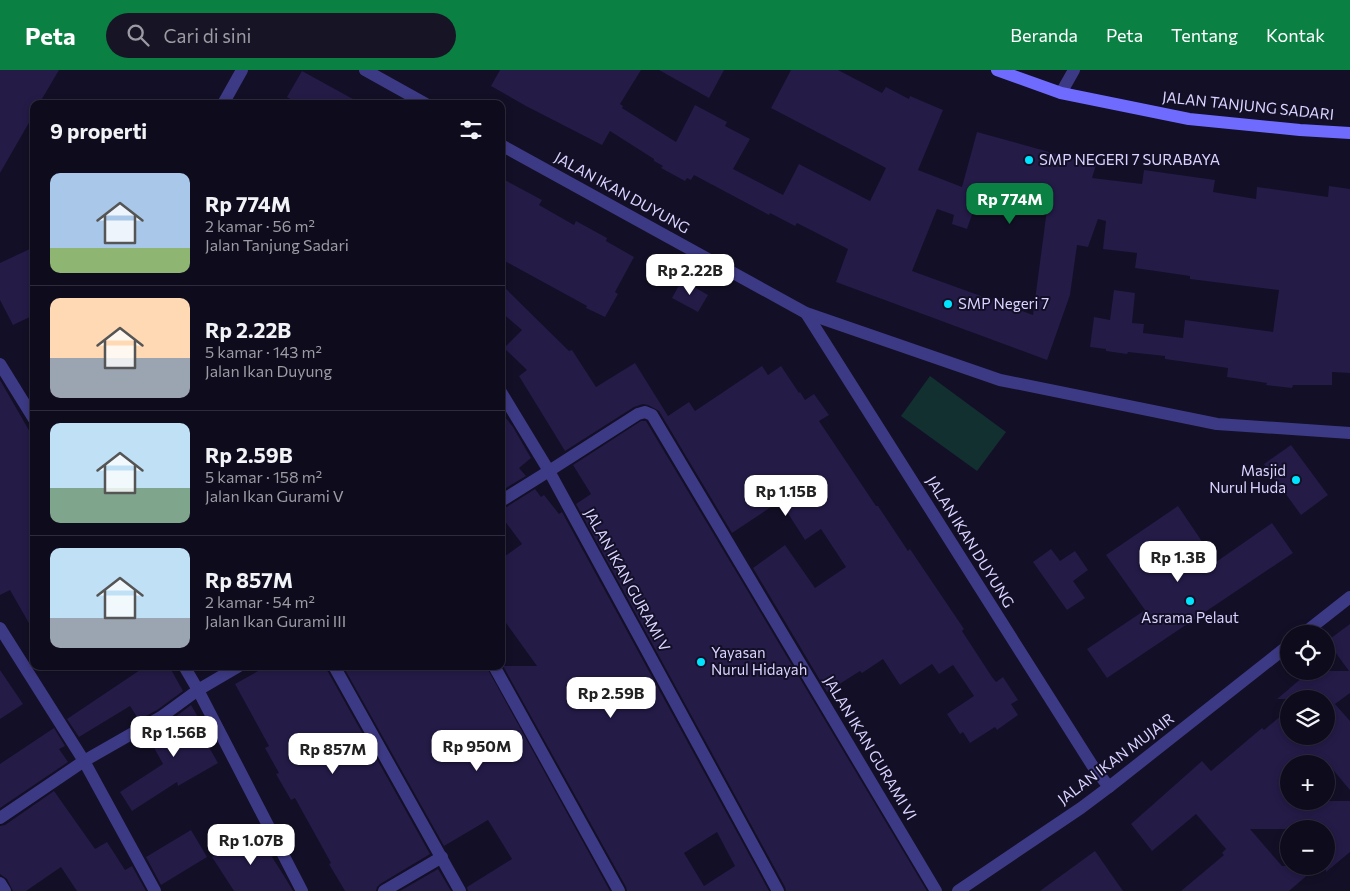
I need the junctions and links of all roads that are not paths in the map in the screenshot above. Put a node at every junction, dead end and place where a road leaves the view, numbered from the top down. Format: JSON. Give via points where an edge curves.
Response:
{"nodes":[{"id":1,"x":242,"y":70,"type":"edge"},
{"id":2,"x":365,"y":70,"type":"edge"},
{"id":3,"x":998,"y":70,"type":"edge"},
{"id":4,"x":1074,"y":70,"type":"edge"},
{"id":5,"x":1062,"y":93,"type":"junction"},
{"id":6,"x":225,"y":100,"type":"edge"},
{"id":7,"x":419,"y":100,"type":"edge"},
{"id":8,"x":1350,"y":133,"type":"edge"},
{"id":9,"x":505,"y":147,"type":"edge"},
{"id":10,"x":806,"y":313,"type":"junction"},
{"id":11,"x":0,"y":364,"type":"edge"},
{"id":12,"x":505,"y":399,"type":"edge"},
{"id":13,"x":30,"y":413,"type":"edge"},
{"id":14,"x":1350,"y":433,"type":"edge"},
{"id":15,"x":549,"y":471,"type":"junction"},
{"id":16,"x":505,"y":498,"type":"edge"},
{"id":17,"x":1350,"y":596,"type":"edge"},
{"id":18,"x":1314,"y":625,"type":"edge"},
{"id":19,"x":0,"y":628,"type":"edge"},
{"id":20,"x":1280,"y":652,"type":"edge"},
{"id":21,"x":186,"y":670,"type":"edge"},
{"id":22,"x":232,"y":670,"type":"edge"},
{"id":23,"x":336,"y":670,"type":"edge"},
{"id":24,"x":496,"y":670,"type":"edge"},
{"id":25,"x":198,"y":690,"type":"junction"},
{"id":26,"x":84,"y":761,"type":"junction"},
{"id":27,"x":1109,"y":787,"type":"junction"},
{"id":28,"x":0,"y":818,"type":"edge"},
{"id":29,"x":442,"y":857,"type":"junction"},
{"id":30,"x":0,"y":883,"type":"edge"},
{"id":31,"x":5,"y":891,"type":"edge"},
{"id":32,"x":156,"y":891,"type":"edge"},
{"id":33,"x":302,"y":891,"type":"edge"},
{"id":34,"x":384,"y":891,"type":"edge"},
{"id":35,"x":460,"y":891,"type":"edge"},
{"id":36,"x":619,"y":891,"type":"edge"},
{"id":37,"x":778,"y":891,"type":"edge"},
{"id":38,"x":936,"y":891,"type":"edge"},
{"id":39,"x":958,"y":891,"type":"edge"}],
"edges":[{"from":1,"to":6,"type":"street"},
{"from":2,"to":7,"type":"street"},
{"from":3,"to":5,"type":"street","name":"JALAN TANJUNG SADARI"},
{"from":4,"to":5,"type":"street"},
{"from":5,"to":8,"type":"street","name":"JALAN TANJUNG SADARI","via":[[1189,119]]},
{"from":9,"to":10,"type":"street","name":"JALAN IKAN DUYUNG"},
{"from":10,"to":14,"type":"street","name":"JALAN IKAN DUYUNG","via":[[1000,380],[1217,424]]},
{"from":10,"to":27,"type":"street","name":"JALAN IKAN DUYUNG"},
{"from":11,"to":13,"type":"street"},
{"from":12,"to":15,"type":"street","name":"JALAN IKAN GURAMI V"},
{"from":15,"to":16,"type":"street"},
{"from":15,"to":37,"type":"street","name":"JALAN IKAN GURAMI V"},
{"from":15,"to":38,"type":"street","name":"JALAN IKAN GURAMI VI","via":[[638,414],[652,415]]},
{"from":17,"to":18,"type":"street"},
{"from":19,"to":26,"type":"street"},
{"from":20,"to":27,"type":"street","name":"JALAN IKAN MUJAIR"},
{"from":21,"to":25,"type":"street"},
{"from":22,"to":25,"type":"street"},
{"from":23,"to":29,"type":"street"},
{"from":24,"to":36,"type":"street"},
{"from":25,"to":26,"type":"street","via":[[160,717]]},
{"from":25,"to":33,"type":"street"},
{"from":26,"to":28,"type":"street"},
{"from":26,"to":32,"type":"street"},
{"from":27,"to":39,"type":"street","name":"JALAN IKAN MUJAIR"},
{"from":29,"to":34,"type":"street"},
{"from":29,"to":35,"type":"street"},
{"from":30,"to":31,"type":"street"}]}
